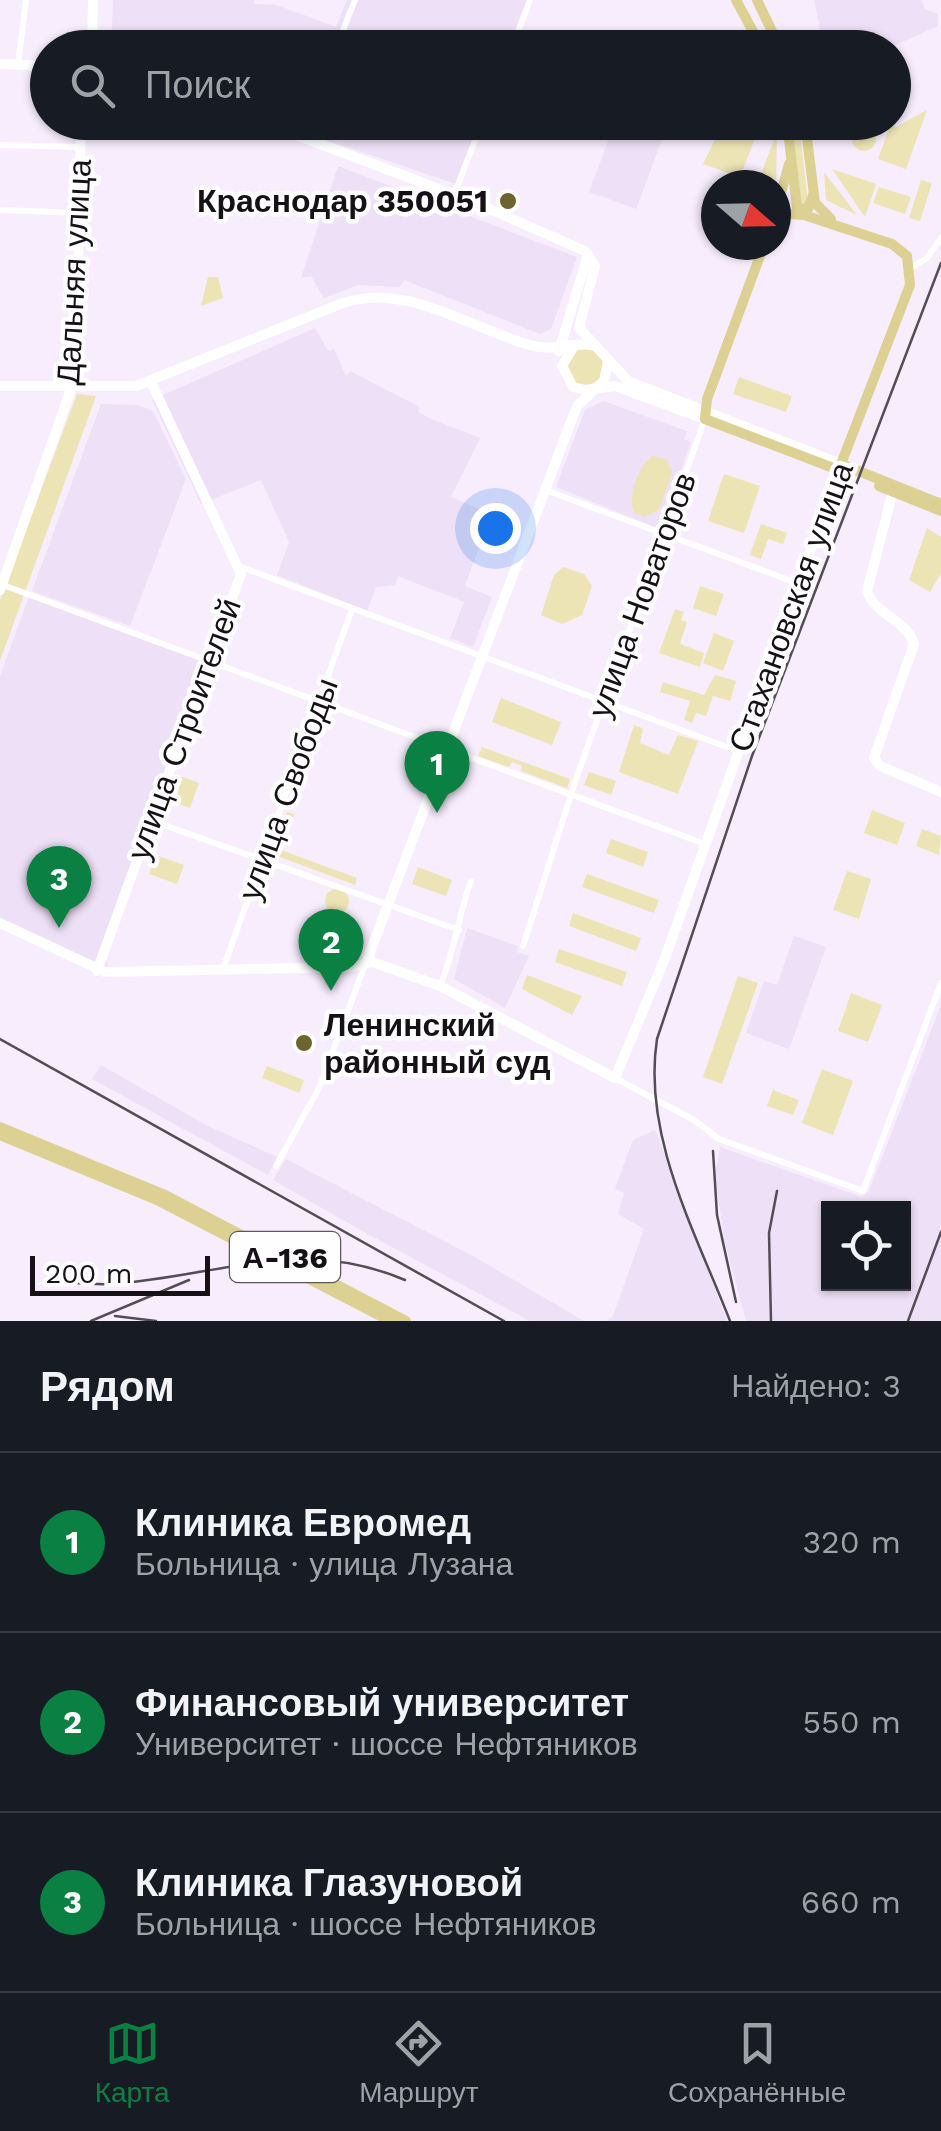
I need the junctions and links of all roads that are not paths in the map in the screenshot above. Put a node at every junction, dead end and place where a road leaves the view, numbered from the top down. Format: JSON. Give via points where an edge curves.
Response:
{"nodes":[{"id":1,"x":26,"y":0,"type":"edge"},
{"id":2,"x":93,"y":0,"type":"edge"},
{"id":3,"x":355,"y":0,"type":"edge"},
{"id":4,"x":530,"y":0,"type":"edge"},
{"id":5,"x":736,"y":0,"type":"edge"},
{"id":6,"x":756,"y":0,"type":"edge"},
{"id":7,"x":92,"y":30,"type":"edge"},
{"id":8,"x":343,"y":30,"type":"edge"},
{"id":9,"x":519,"y":30,"type":"edge"},
{"id":10,"x":752,"y":30,"type":"edge"},
{"id":11,"x":771,"y":30,"type":"edge"},
{"id":12,"x":0,"y":64,"type":"edge"},
{"id":13,"x":18,"y":65,"type":"junction"},
{"id":14,"x":30,"y":65,"type":"edge"},
{"id":15,"x":80,"y":140,"type":"edge"},
{"id":16,"x":312,"y":140,"type":"edge"},
{"id":17,"x":475,"y":140,"type":"edge"},
{"id":18,"x":790,"y":140,"type":"edge"},
{"id":19,"x":807,"y":140,"type":"edge"},
{"id":20,"x":0,"y":145,"type":"edge"},
{"id":21,"x":80,"y":147,"type":"junction"},
{"id":22,"x":792,"y":148,"type":"junction"},
{"id":23,"x":788,"y":170,"type":"edge"},
{"id":24,"x":814,"y":194,"type":"junction"},
{"id":25,"x":454,"y":195,"type":"junction"},
{"id":26,"x":0,"y":210,"type":"edge"},
{"id":27,"x":79,"y":213,"type":"junction"},
{"id":28,"x":791,"y":214,"type":"edge"},
{"id":29,"x":846,"y":227,"type":"junction"},
{"id":30,"x":941,"y":238,"type":"edge"},
{"id":31,"x":588,"y":253,"type":"junction"},
{"id":32,"x":759,"y":260,"type":"edge"},
{"id":33,"x":912,"y":268,"type":"junction"},
{"id":34,"x":568,"y":319,"type":"junction"},
{"id":35,"x":575,"y":346,"type":"junction"},
{"id":36,"x":558,"y":347,"type":"junction"},
{"id":37,"x":597,"y":347,"type":"junction"},
{"id":38,"x":540,"y":348,"type":"junction"},
{"id":39,"x":606,"y":357,"type":"junction"},
{"id":40,"x":562,"y":366,"type":"junction"},
{"id":41,"x":151,"y":382,"type":"junction"},
{"id":42,"x":0,"y":386,"type":"edge"},
{"id":43,"x":73,"y":386,"type":"junction"},
{"id":44,"x":594,"y":388,"type":"junction"},
{"id":45,"x":704,"y":415,"type":"junction"},
{"id":46,"x":840,"y":467,"type":"junction"},
{"id":47,"x":544,"y":490,"type":"junction"},
{"id":48,"x":893,"y":491,"type":"junction"},
{"id":49,"x":941,"y":504,"type":"edge"},
{"id":50,"x":941,"y":511,"type":"edge"},
{"id":51,"x":664,"y":536,"type":"junction"},
{"id":52,"x":241,"y":567,"type":"junction"},
{"id":53,"x":796,"y":583,"type":"junction"},
{"id":54,"x":1,"y":588,"type":"edge"},
{"id":55,"x":353,"y":609,"type":"junction"},
{"id":56,"x":482,"y":656,"type":"junction"},
{"id":57,"x":208,"y":662,"type":"junction"},
{"id":58,"x":605,"y":700,"type":"junction"},
{"id":59,"x":319,"y":703,"type":"junction"},
{"id":60,"x":446,"y":748,"type":"junction"},
{"id":61,"x":738,"y":751,"type":"junction"},
{"id":62,"x":941,"y":792,"type":"edge"},
{"id":63,"x":571,"y":795,"type":"junction"},
{"id":64,"x":150,"y":820,"type":"junction"},
{"id":65,"x":705,"y":844,"type":"junction"},
{"id":66,"x":262,"y":861,"type":"junction"},
{"id":67,"x":472,"y":881,"type":"dead end"},
{"id":68,"x":388,"y":905,"type":"junction"},
{"id":69,"x":0,"y":923,"type":"edge"},
{"id":70,"x":459,"y":930,"type":"junction"},
{"id":71,"x":523,"y":946,"type":"dead end"},
{"id":72,"x":366,"y":964,"type":"junction"},
{"id":73,"x":222,"y":970,"type":"junction"},
{"id":74,"x":97,"y":971,"type":"junction"},
{"id":75,"x":941,"y":983,"type":"edge"},
{"id":76,"x":440,"y":986,"type":"junction"},
{"id":77,"x":615,"y":1078,"type":"junction"},
{"id":78,"x":0,"y":1127,"type":"edge"},
{"id":79,"x":0,"y":1135,"type":"edge"},
{"id":80,"x":276,"y":1166,"type":"dead end"},
{"id":81,"x":91,"y":1168,"type":"junction"},
{"id":82,"x":390,"y":1321,"type":"edge"},
{"id":83,"x":406,"y":1321,"type":"edge"}],
"edges":[{"from":1,"to":13,"type":"street"},
{"from":2,"to":7,"type":"street"},
{"from":3,"to":8,"type":"street"},
{"from":4,"to":9,"type":"street"},
{"from":5,"to":10,"type":"main road"},
{"from":6,"to":11,"type":"main road"},
{"from":12,"to":13,"type":"street"},
{"from":13,"to":14,"type":"street"},
{"from":15,"to":21,"type":"street","name":"Дальняя улица"},
{"from":16,"to":25,"type":"street"},
{"from":17,"to":25,"type":"street"},
{"from":18,"to":22,"type":"main road"},
{"from":19,"to":24,"type":"main road"},
{"from":20,"to":21,"type":"street"},
{"from":21,"to":27,"type":"street","name":"Дальняя улица"},
{"from":22,"to":23,"type":"main road"},
{"from":22,"to":24,"type":"main road","via":[[797,208],[808,209]]},
{"from":24,"to":29,"type":"main road","via":[[820,213]]},
{"from":25,"to":31,"type":"street"},
{"from":26,"to":27,"type":"street"},
{"from":27,"to":43,"type":"street","name":"Дальняя улица"},
{"from":28,"to":29,"type":"main road"},
{"from":29,"to":33,"type":"main road","via":[[896,246]]},
{"from":30,"to":33,"type":"street"},
{"from":31,"to":34,"type":"street"},
{"from":31,"to":37,"type":"street","via":[[594,266],[578,323]]},
{"from":32,"to":45,"type":"main road","name":"улица Новаторов"},
{"from":33,"to":46,"type":"main road","name":"Стахановская улица"},
{"from":34,"to":36,"type":"street"},
{"from":34,"to":38,"type":"street"},
{"from":35,"to":36,"type":"street"},
{"from":35,"to":37,"type":"street"},
{"from":35,"to":40,"type":"street"},
{"from":36,"to":38,"type":"street"},
{"from":36,"to":40,"type":"street"},
{"from":37,"to":39,"type":"street"},
{"from":38,"to":41,"type":"street","via":[[405,299],[372,296]]},
{"from":39,"to":44,"type":"street","via":[[607,375]]},
{"from":39,"to":45,"type":"street","via":[[628,381]]},
{"from":40,"to":44,"type":"street","via":[[571,386]]},
{"from":41,"to":43,"type":"street"},
{"from":41,"to":52,"type":"street","name":"улица Строителей"},
{"from":42,"to":43,"type":"street"},
{"from":43,"to":54,"type":"street","name":"Дальняя улица"},
{"from":44,"to":45,"type":"street","via":[[615,386]]},
{"from":44,"to":47,"type":"street","via":[[576,406]]},
{"from":45,"to":46,"type":"street"},
{"from":45,"to":51,"type":"street","name":"улица Новаторов"},
{"from":46,"to":48,"type":"main road"},
{"from":46,"to":49,"type":"main road"},
{"from":46,"to":53,"type":"street","name":"Стахановская улица"},
{"from":47,"to":51,"type":"street"},
{"from":47,"to":56,"type":"street"},
{"from":48,"to":50,"type":"main road"},
{"from":48,"to":62,"type":"street","via":[[867,591],[914,644],[874,758]]},
{"from":51,"to":53,"type":"street"},
{"from":51,"to":58,"type":"street","name":"улица Новаторов"},
{"from":52,"to":55,"type":"street"},
{"from":52,"to":57,"type":"street","name":"улица Строителей"},
{"from":53,"to":61,"type":"street","name":"Стахановская улица"},
{"from":54,"to":57,"type":"street"},
{"from":55,"to":56,"type":"street"},
{"from":55,"to":59,"type":"street","name":"улица Свободы"},
{"from":56,"to":58,"type":"street"},
{"from":56,"to":60,"type":"street"},
{"from":57,"to":59,"type":"street"},
{"from":57,"to":64,"type":"street","name":"улица Строителей"},
{"from":58,"to":61,"type":"street"},
{"from":58,"to":63,"type":"street","name":"улица Новаторов"},
{"from":59,"to":60,"type":"street"},
{"from":59,"to":66,"type":"street","name":"улица Свободы"},
{"from":60,"to":63,"type":"street"},
{"from":60,"to":68,"type":"street"},
{"from":61,"to":65,"type":"street","name":"Стахановская улица"},
{"from":63,"to":65,"type":"street"},
{"from":63,"to":71,"type":"street","name":"улица Новаторов"},
{"from":64,"to":66,"type":"street"},
{"from":64,"to":74,"type":"street","name":"улица Строителей"},
{"from":65,"to":77,"type":"street","name":"Стахановская улица"},
{"from":66,"to":68,"type":"street"},
{"from":66,"to":73,"type":"street","name":"улица Свободы"},
{"from":67,"to":70,"type":"street"},
{"from":68,"to":70,"type":"street"},
{"from":68,"to":72,"type":"street"},
{"from":69,"to":74,"type":"street"},
{"from":70,"to":76,"type":"street"},
{"from":72,"to":73,"type":"street"},
{"from":72,"to":76,"type":"street"},
{"from":72,"to":80,"type":"street","via":[[319,1088]]},
{"from":73,"to":74,"type":"street"},
{"from":75,"to":77,"type":"street","via":[[863,1190],[719,1139]]},
{"from":76,"to":77,"type":"street"},
{"from":78,"to":81,"type":"main road","number":"А-136"},
{"from":79,"to":81,"type":"main road","number":"А-136"},
{"from":81,"to":82,"type":"main road","number":"А-136"},
{"from":81,"to":83,"type":"main road","number":"А-136","via":[[163,1194]]}]}
